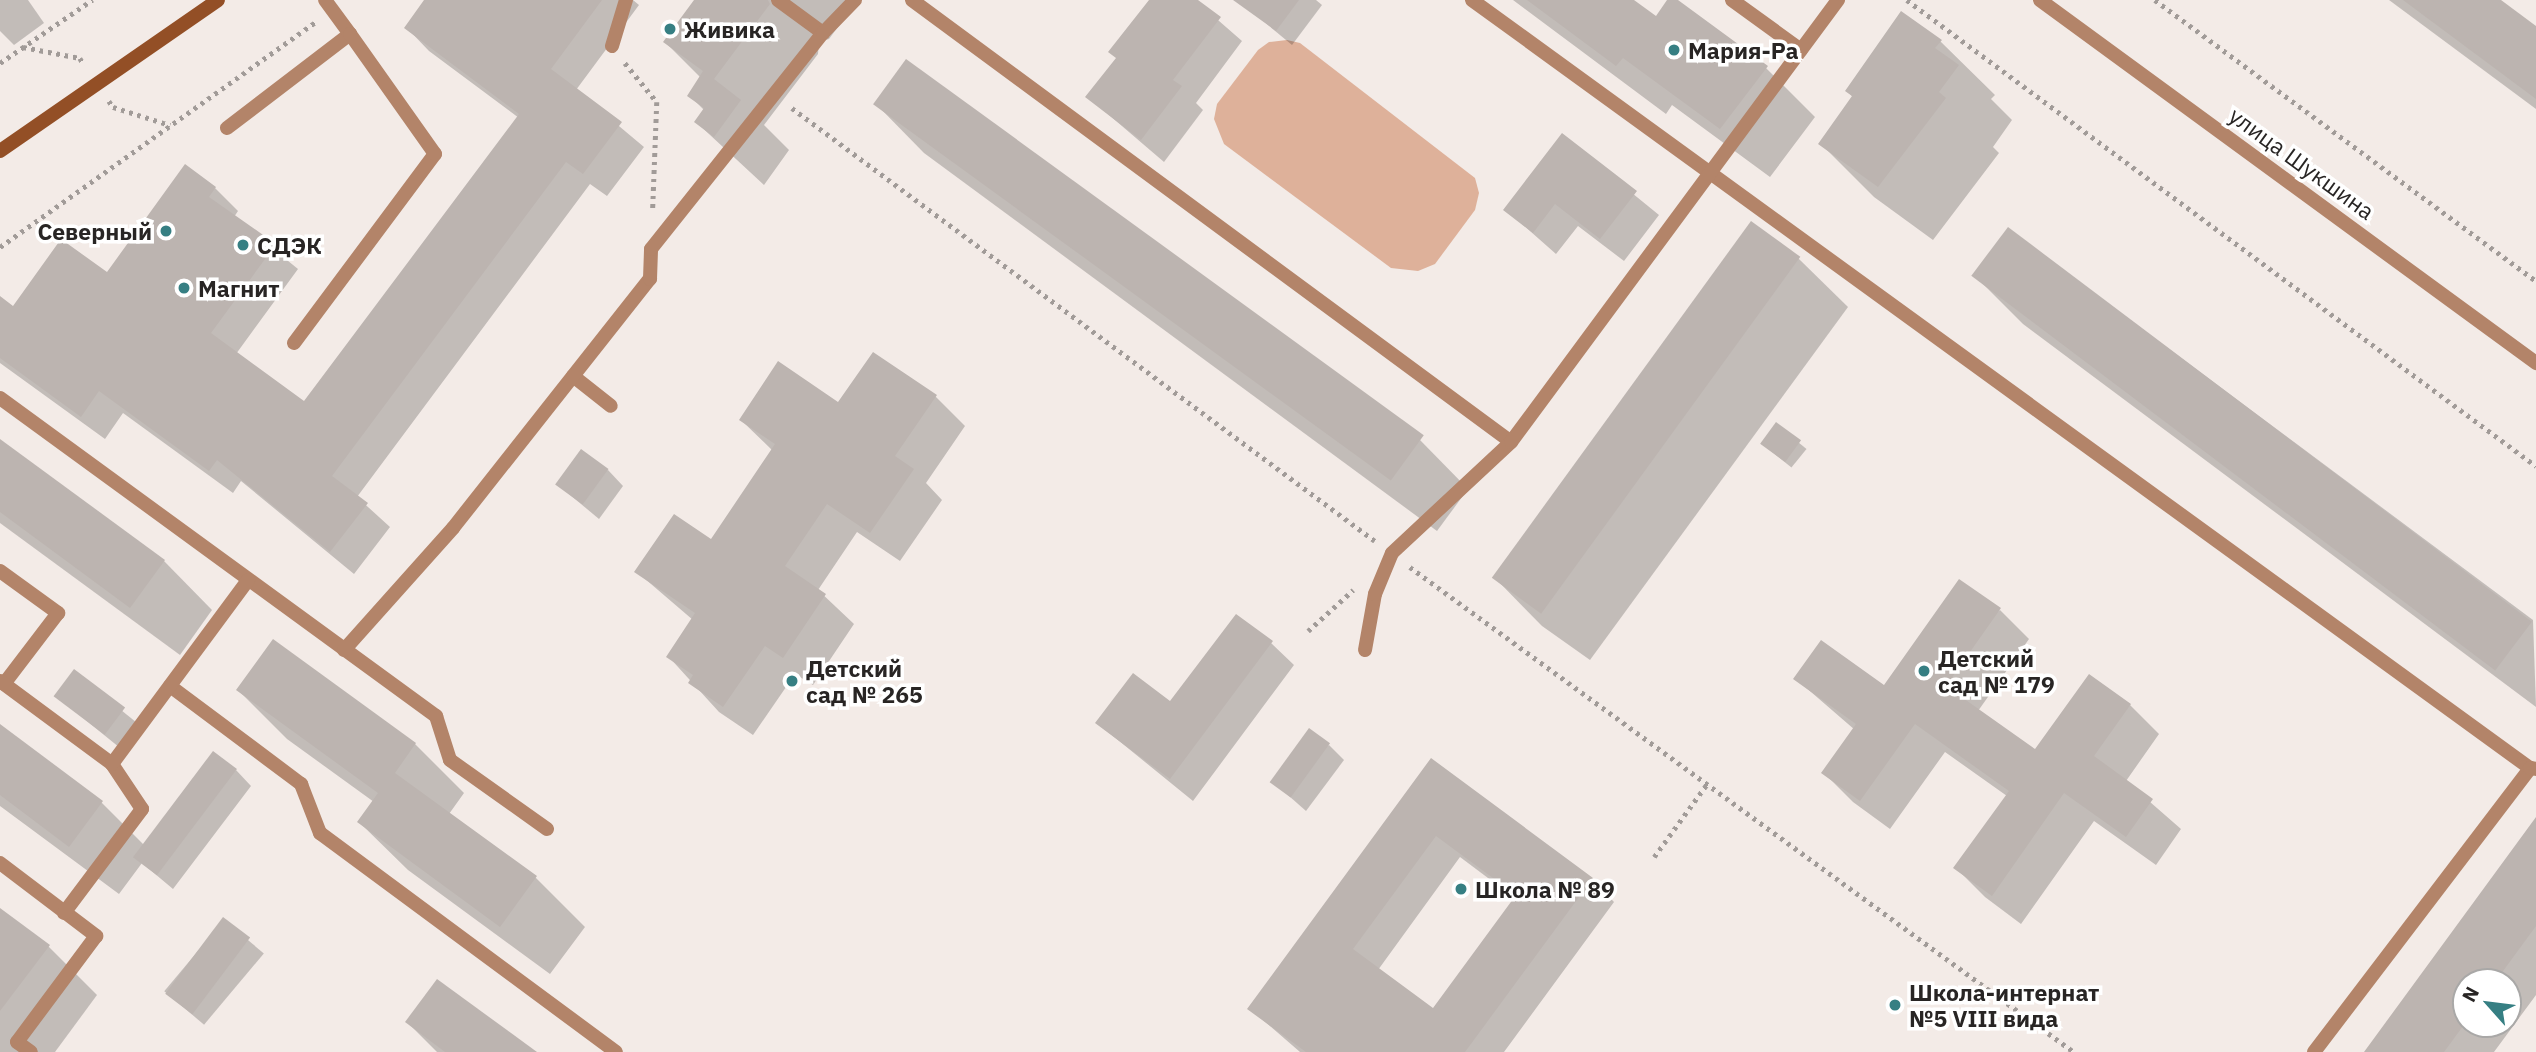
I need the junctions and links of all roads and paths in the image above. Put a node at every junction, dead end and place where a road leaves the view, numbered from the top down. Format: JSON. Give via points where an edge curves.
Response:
{"nodes":[{"id":1,"x":92,"y":0,"type":"edge"},
{"id":2,"x":218,"y":0,"type":"edge"},
{"id":3,"x":626,"y":0,"type":"edge"},
{"id":4,"x":778,"y":0,"type":"edge"},
{"id":5,"x":855,"y":0,"type":"edge"},
{"id":6,"x":912,"y":0,"type":"edge"},
{"id":7,"x":1472,"y":0,"type":"edge"},
{"id":8,"x":1732,"y":0,"type":"edge"},
{"id":9,"x":1838,"y":0,"type":"edge"},
{"id":10,"x":1907,"y":0,"type":"edge"},
{"id":11,"x":2040,"y":0,"type":"edge"},
{"id":12,"x":2155,"y":0,"type":"edge"},
{"id":13,"x":329,"y":5,"type":"edge"},
{"id":14,"x":823,"y":33,"type":"junction"},
{"id":15,"x":351,"y":34,"type":"junction"},
{"id":16,"x":612,"y":46,"type":"joint"},
{"id":17,"x":1801,"y":50,"type":"junction"},
{"id":18,"x":0,"y":62,"type":"edge"},
{"id":19,"x":774,"y":95,"type":"junction"},
{"id":20,"x":227,"y":128,"type":"dead end"},
{"id":21,"x":0,"y":150,"type":"edge"},
{"id":22,"x":1710,"y":176,"type":"junction"},
{"id":23,"x":0,"y":247,"type":"edge"},
{"id":24,"x":651,"y":250,"type":"junction"},
{"id":25,"x":2536,"y":281,"type":"edge"},
{"id":26,"x":294,"y":343,"type":"dead end"},
{"id":27,"x":2536,"y":363,"type":"edge"},
{"id":28,"x":573,"y":376,"type":"junction"},
{"id":29,"x":0,"y":398,"type":"edge"},
{"id":30,"x":611,"y":406,"type":"dead end"},
{"id":31,"x":1511,"y":442,"type":"junction"},
{"id":32,"x":2536,"y":466,"type":"edge"},
{"id":33,"x":1392,"y":553,"type":"junction"},
{"id":34,"x":0,"y":571,"type":"edge"},
{"id":35,"x":248,"y":580,"type":"junction"},
{"id":36,"x":344,"y":650,"type":"junction"},
{"id":37,"x":1365,"y":650,"type":"dead end"},
{"id":38,"x":2,"y":683,"type":"edge"},
{"id":39,"x":170,"y":686,"type":"junction"},
{"id":40,"x":112,"y":764,"type":"junction"},
{"id":41,"x":2533,"y":769,"type":"edge"},
{"id":42,"x":1707,"y":784,"type":"junction"},
{"id":43,"x":547,"y":830,"type":"dead end"},
{"id":44,"x":1654,"y":857,"type":"dead end"},
{"id":45,"x":0,"y":863,"type":"edge"},
{"id":46,"x":64,"y":913,"type":"junction"},
{"id":47,"x":31,"y":1052,"type":"edge"},
{"id":48,"x":616,"y":1052,"type":"edge"},
{"id":49,"x":2074,"y":1052,"type":"edge"},
{"id":50,"x":2314,"y":1052,"type":"edge"}],
"edges":[{"from":1,"to":18,"type":"path"},
{"from":2,"to":21,"type":"street"},
{"from":3,"to":16,"type":"street"},
{"from":4,"to":14,"type":"street"},
{"from":5,"to":14,"type":"street"},
{"from":6,"to":31,"type":"street"},
{"from":7,"to":22,"type":"street"},
{"from":8,"to":17,"type":"street"},
{"from":9,"to":17,"type":"street"},
{"from":10,"to":32,"type":"path"},
{"from":11,"to":27,"type":"street","name":"улица Шукшина"},
{"from":12,"to":25,"type":"path"},
{"from":13,"to":15,"type":"street"},
{"from":13,"to":23,"type":"path"},
{"from":14,"to":19,"type":"street"},
{"from":15,"to":20,"type":"street"},
{"from":15,"to":26,"type":"street","via":[[435,154]]},
{"from":16,"to":24,"type":"path","via":[[657,102]]},
{"from":17,"to":22,"type":"street"},
{"from":19,"to":24,"type":"street"},
{"from":19,"to":33,"type":"path"},
{"from":22,"to":31,"type":"street"},
{"from":22,"to":41,"type":"street"},
{"from":24,"to":28,"type":"street","via":[[650,279]]},
{"from":28,"to":30,"type":"street"},
{"from":28,"to":36,"type":"street","via":[[453,528]]},
{"from":29,"to":35,"type":"street"},
{"from":31,"to":33,"type":"street"},
{"from":33,"to":37,"type":"street","via":[[1375,594]]},
{"from":33,"to":42,"type":"path"},
{"from":34,"to":38,"type":"street","via":[[58,613]]},
{"from":35,"to":36,"type":"street"},
{"from":35,"to":39,"type":"street"},
{"from":36,"to":43,"type":"street","via":[[436,716],[450,760]]},
{"from":38,"to":40,"type":"street"},
{"from":39,"to":40,"type":"street"},
{"from":39,"to":48,"type":"street","via":[[301,785],[320,833]]},
{"from":40,"to":46,"type":"street","via":[[142,809]]},
{"from":41,"to":50,"type":"street"},
{"from":42,"to":44,"type":"path"},
{"from":42,"to":49,"type":"path"},
{"from":45,"to":46,"type":"street"},
{"from":46,"to":47,"type":"street","via":[[96,936],[17,1042]]}]}
